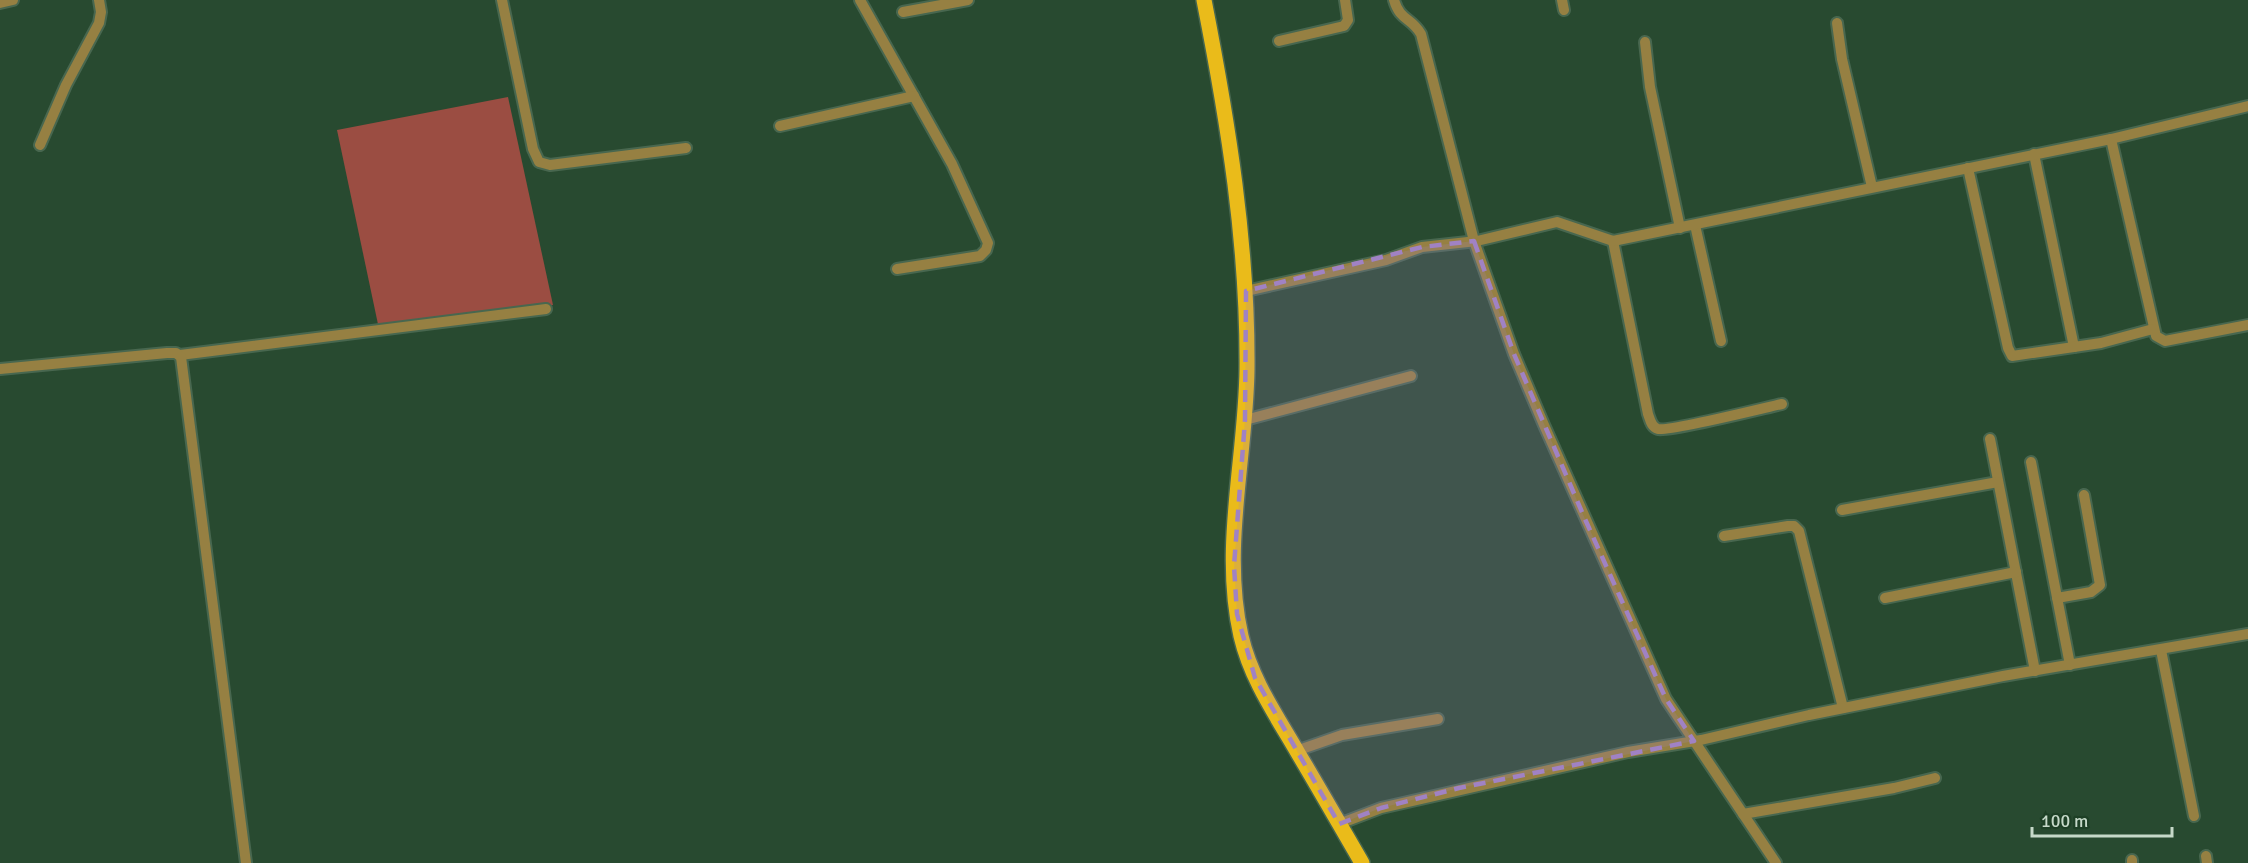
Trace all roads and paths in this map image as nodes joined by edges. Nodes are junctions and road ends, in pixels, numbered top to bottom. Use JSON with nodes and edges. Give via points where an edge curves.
{"nodes":[{"id":1,"x":13,"y":0,"type":"edge"},
{"id":2,"x":99,"y":0,"type":"edge"},
{"id":3,"x":501,"y":0,"type":"edge"},
{"id":4,"x":860,"y":0,"type":"edge"},
{"id":5,"x":968,"y":0,"type":"edge"},
{"id":6,"x":1204,"y":0,"type":"edge"},
{"id":7,"x":1345,"y":0,"type":"edge"},
{"id":8,"x":1394,"y":0,"type":"edge"},
{"id":9,"x":0,"y":3,"type":"edge"},
{"id":10,"x":908,"y":8,"type":"edge"},
{"id":11,"x":1837,"y":23,"type":"dead end"},
{"id":12,"x":1280,"y":41,"type":"dead end"},
{"id":13,"x":1645,"y":42,"type":"dead end"},
{"id":14,"x":914,"y":96,"type":"junction"},
{"id":15,"x":2248,"y":106,"type":"edge"},
{"id":16,"x":780,"y":126,"type":"dead end"},
{"id":17,"x":2111,"y":139,"type":"junction"},
{"id":18,"x":40,"y":145,"type":"dead end"},
{"id":19,"x":686,"y":148,"type":"dead end"},
{"id":20,"x":2034,"y":154,"type":"junction"},
{"id":21,"x":1968,"y":168,"type":"junction"},
{"id":22,"x":1872,"y":187,"type":"junction"},
{"id":23,"x":1695,"y":225,"type":"junction"},
{"id":24,"x":1680,"y":228,"type":"junction"},
{"id":25,"x":1474,"y":241,"type":"junction"},
{"id":26,"x":1613,"y":242,"type":"junction"},
{"id":27,"x":897,"y":269,"type":"dead end"},
{"id":28,"x":1246,"y":291,"type":"junction"},
{"id":29,"x":546,"y":309,"type":"dead end"},
{"id":30,"x":2248,"y":325,"type":"edge"},
{"id":31,"x":2153,"y":329,"type":"junction"},
{"id":32,"x":1721,"y":341,"type":"dead end"},
{"id":33,"x":2074,"y":347,"type":"junction"},
{"id":34,"x":180,"y":356,"type":"junction"},
{"id":35,"x":0,"y":369,"type":"edge"},
{"id":36,"x":1411,"y":376,"type":"dead end"},
{"id":37,"x":1782,"y":404,"type":"dead end"},
{"id":38,"x":1245,"y":420,"type":"junction"},
{"id":39,"x":1990,"y":439,"type":"dead end"},
{"id":40,"x":2031,"y":462,"type":"dead end"},
{"id":41,"x":1998,"y":482,"type":"junction"},
{"id":42,"x":2084,"y":495,"type":"dead end"},
{"id":43,"x":1842,"y":510,"type":"dead end"},
{"id":44,"x":1724,"y":536,"type":"dead end"},
{"id":45,"x":2016,"y":572,"type":"junction"},
{"id":46,"x":1885,"y":598,"type":"dead end"},
{"id":47,"x":2057,"y":598,"type":"junction"},
{"id":48,"x":2248,"y":634,"type":"edge"},
{"id":49,"x":2161,"y":650,"type":"junction"},
{"id":50,"x":2070,"y":665,"type":"junction"},
{"id":51,"x":2035,"y":671,"type":"junction"},
{"id":52,"x":1843,"y":708,"type":"junction"},
{"id":53,"x":1438,"y":719,"type":"dead end"},
{"id":54,"x":1694,"y":741,"type":"junction"},
{"id":55,"x":1296,"y":751,"type":"junction"},
{"id":56,"x":1935,"y":777,"type":"dead end"},
{"id":57,"x":1743,"y":814,"type":"junction"},
{"id":58,"x":2194,"y":816,"type":"dead end"},
{"id":59,"x":1339,"y":824,"type":"junction"},
{"id":60,"x":246,"y":863,"type":"edge"},
{"id":61,"x":1362,"y":863,"type":"edge"},
{"id":62,"x":1776,"y":863,"type":"edge"}],
"edges":[{"from":1,"to":9,"type":"street"},
{"from":2,"to":18,"type":"street","via":[[99,23]]},
{"from":3,"to":19,"type":"street","via":[[539,162],[550,165]]},
{"from":4,"to":14,"type":"street"},
{"from":5,"to":10,"type":"street"},
{"from":6,"to":28,"type":"main road","via":[[1235,182]]},
{"from":7,"to":12,"type":"street","via":[[1348,20],[1344,26]]},
{"from":8,"to":25,"type":"street","via":[[1399,15],[1412,22],[1421,34]]},
{"from":11,"to":22,"type":"street"},
{"from":13,"to":24,"type":"street","via":[[1650,87]]},
{"from":14,"to":16,"type":"street"},
{"from":14,"to":27,"type":"street","via":[[952,164],[986,233],[988,245],[980,256]]},
{"from":15,"to":17,"type":"street"},
{"from":17,"to":20,"type":"street"},
{"from":17,"to":31,"type":"street"},
{"from":20,"to":21,"type":"street"},
{"from":20,"to":33,"type":"street"},
{"from":21,"to":22,"type":"street"},
{"from":21,"to":33,"type":"street","via":[[2009,352],[2016,357]]},
{"from":22,"to":23,"type":"street"},
{"from":23,"to":24,"type":"street"},
{"from":23,"to":32,"type":"street"},
{"from":24,"to":26,"type":"street"},
{"from":25,"to":26,"type":"street","via":[[1562,222]]},
{"from":25,"to":28,"type":"street","via":[[1422,247],[1386,260]]},
{"from":25,"to":54,"type":"street","via":[[1514,354],[1585,519],[1666,699]]},
{"from":26,"to":37,"type":"street","via":[[1647,414],[1655,428]]},
{"from":28,"to":38,"type":"main road"},
{"from":29,"to":34,"type":"street"},
{"from":30,"to":31,"type":"street","via":[[2165,341],[2159,340]]},
{"from":31,"to":33,"type":"street"},
{"from":34,"to":35,"type":"street","via":[[167,352]]},
{"from":34,"to":60,"type":"street"},
{"from":36,"to":38,"type":"street"},
{"from":38,"to":55,"type":"main road","via":[[1235,539],[1237,614],[1250,666]]},
{"from":39,"to":41,"type":"street"},
{"from":40,"to":47,"type":"street"},
{"from":41,"to":43,"type":"street"},
{"from":41,"to":45,"type":"street"},
{"from":42,"to":47,"type":"street","via":[[2100,585],[2091,592]]},
{"from":44,"to":52,"type":"street","via":[[1788,526],[1799,531]]},
{"from":45,"to":46,"type":"street"},
{"from":45,"to":51,"type":"street"},
{"from":47,"to":50,"type":"street"},
{"from":48,"to":49,"type":"street"},
{"from":49,"to":50,"type":"street"},
{"from":49,"to":58,"type":"street"},
{"from":50,"to":51,"type":"street"},
{"from":51,"to":52,"type":"street"},
{"from":52,"to":54,"type":"street"},
{"from":53,"to":55,"type":"street","via":[[1342,735]]},
{"from":54,"to":57,"type":"street"},
{"from":54,"to":59,"type":"street","via":[[1459,788],[1381,808]]},
{"from":55,"to":59,"type":"main road"},
{"from":56,"to":57,"type":"street","via":[[1894,788]]},
{"from":57,"to":62,"type":"street"},
{"from":59,"to":61,"type":"main road"}]}
